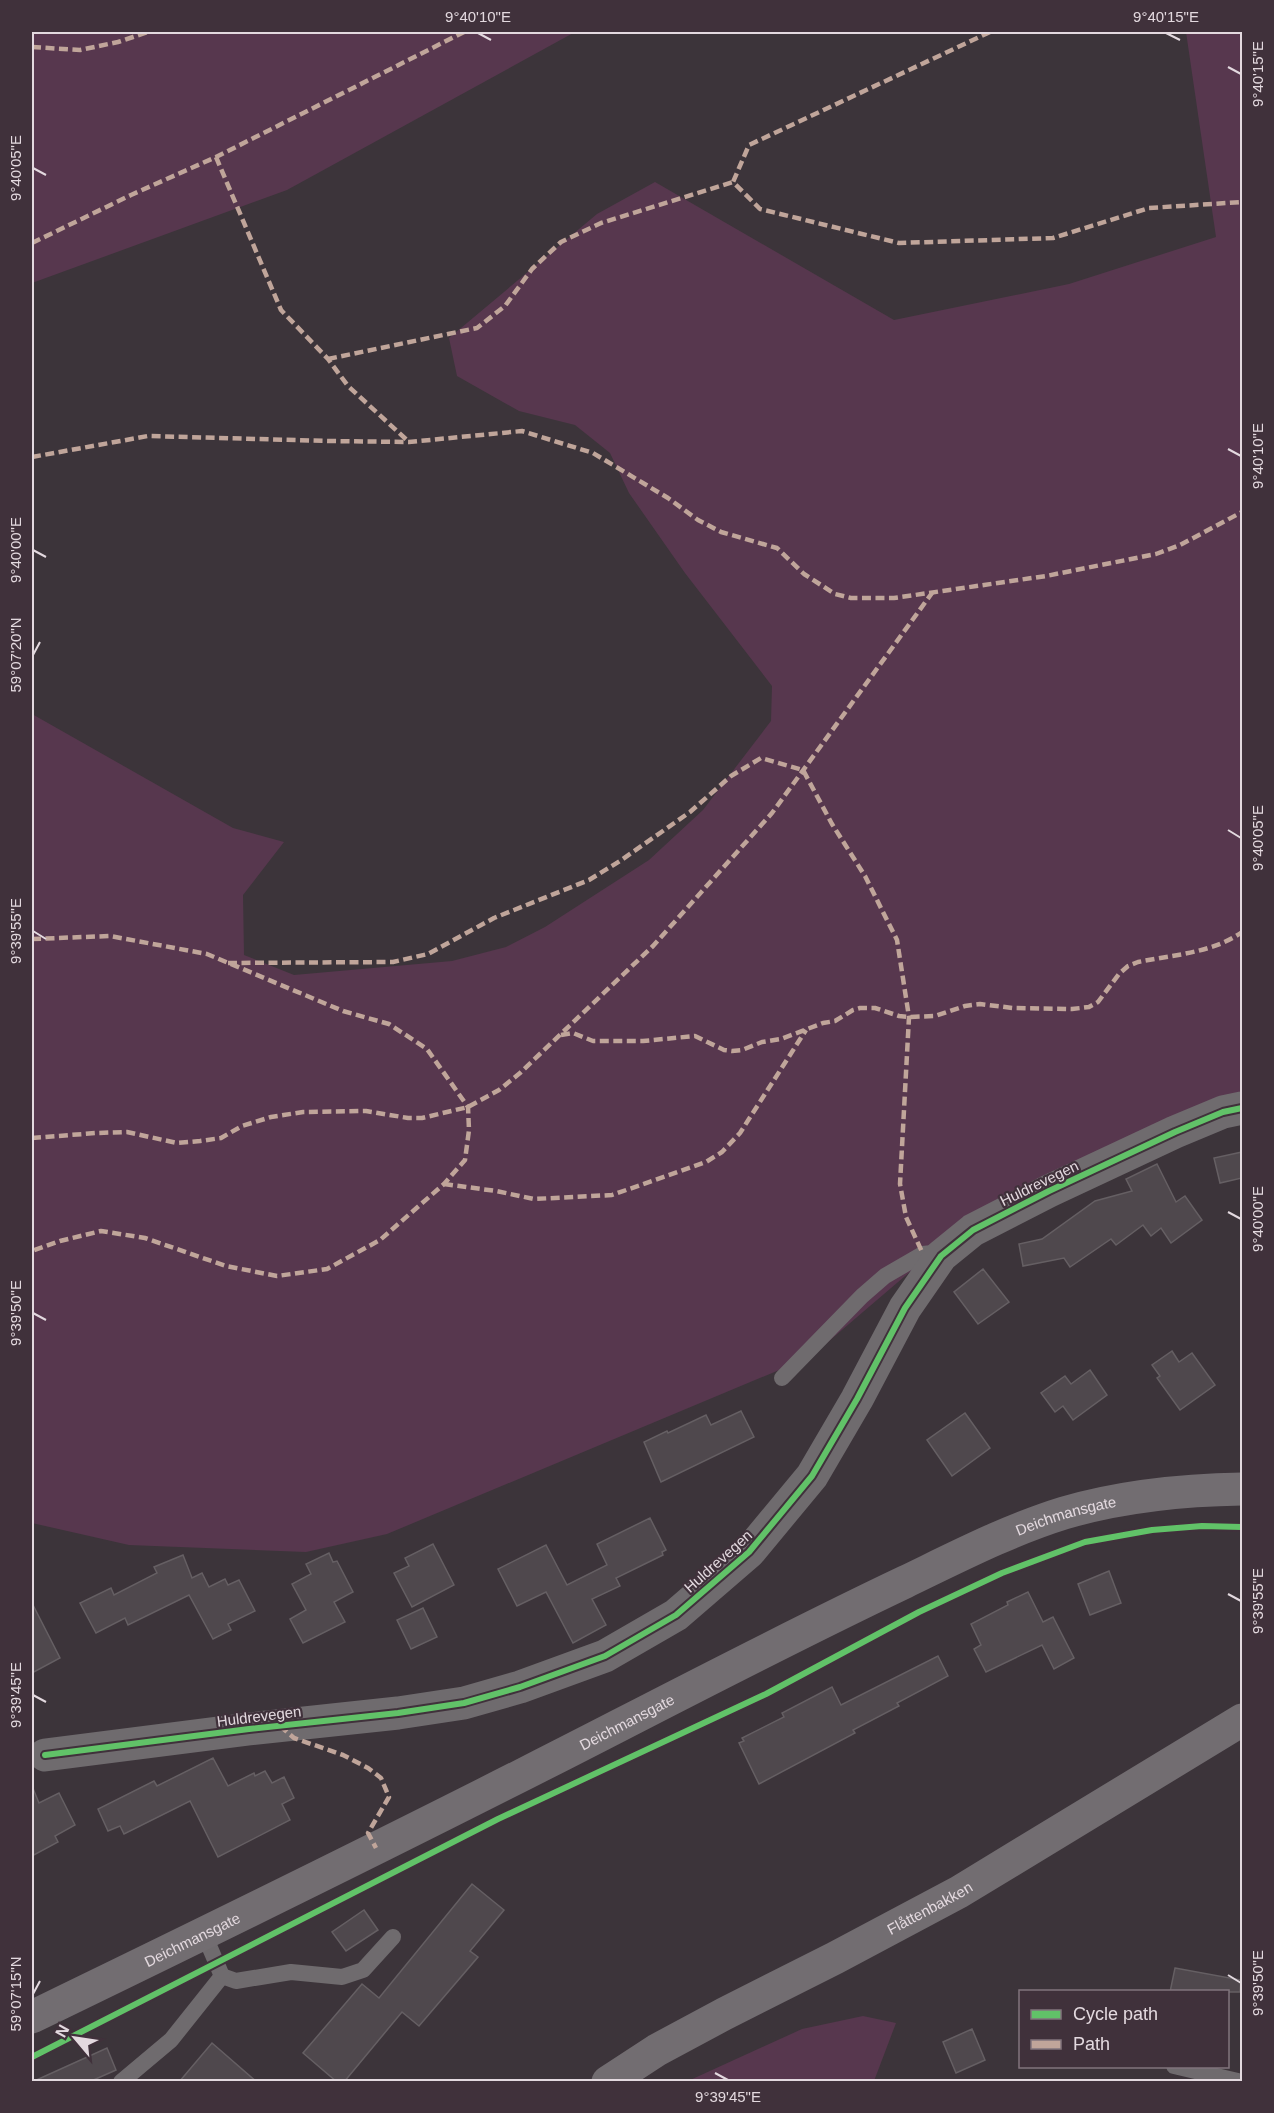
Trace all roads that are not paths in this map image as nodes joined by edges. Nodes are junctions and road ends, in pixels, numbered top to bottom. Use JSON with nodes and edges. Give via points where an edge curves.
{"nodes":[{"id":1,"x":1242,"y":1108,"type":"edge"},
{"id":2,"x":941,"y":1256,"type":"junction"},
{"id":3,"x":782,"y":1378,"type":"dead end"},
{"id":4,"x":1242,"y":1490,"type":"edge"},
{"id":5,"x":1242,"y":1720,"type":"edge"},
{"id":6,"x":45,"y":1755,"type":"dead end"},
{"id":7,"x":204,"y":1934,"type":"junction"},
{"id":8,"x":393,"y":1937,"type":"dead end"},
{"id":9,"x":222,"y":1976,"type":"junction"},
{"id":10,"x":32,"y":2017,"type":"edge"},
{"id":11,"x":1179,"y":2068,"type":"edge"},
{"id":12,"x":121,"y":2082,"type":"edge"},
{"id":13,"x":608,"y":2082,"type":"edge"},
{"id":14,"x":1242,"y":2082,"type":"edge"}],
"edges":[{"from":1,"to":2,"type":"street","name":"Huldrevegen","via":[[1175,1132],[1048,1191],[973,1230]]},
{"from":2,"to":3,"type":"lane","via":[[923,1254],[885,1276]]},
{"from":2,"to":6,"type":"street","name":"Huldrevegen","via":[[905,1308],[812,1476],[749,1552],[676,1614],[605,1656],[464,1704]]},
{"from":4,"to":7,"type":"street","name":"Deichmansgate","via":[[1150,1495],[1066,1513],[975,1548]]},
{"from":5,"to":13,"type":"street","name":"Flåttenbakken","via":[[959,1892],[657,2050]]},
{"from":7,"to":9,"type":"lane"},
{"from":7,"to":10,"type":"street","name":"Deichmansgate"},
{"from":8,"to":9,"type":"lane","via":[[363,1970],[342,1977],[291,1972],[236,1981]]},
{"from":9,"to":12,"type":"lane","via":[[171,2040]]},
{"from":11,"to":14,"type":"lane"}]}
